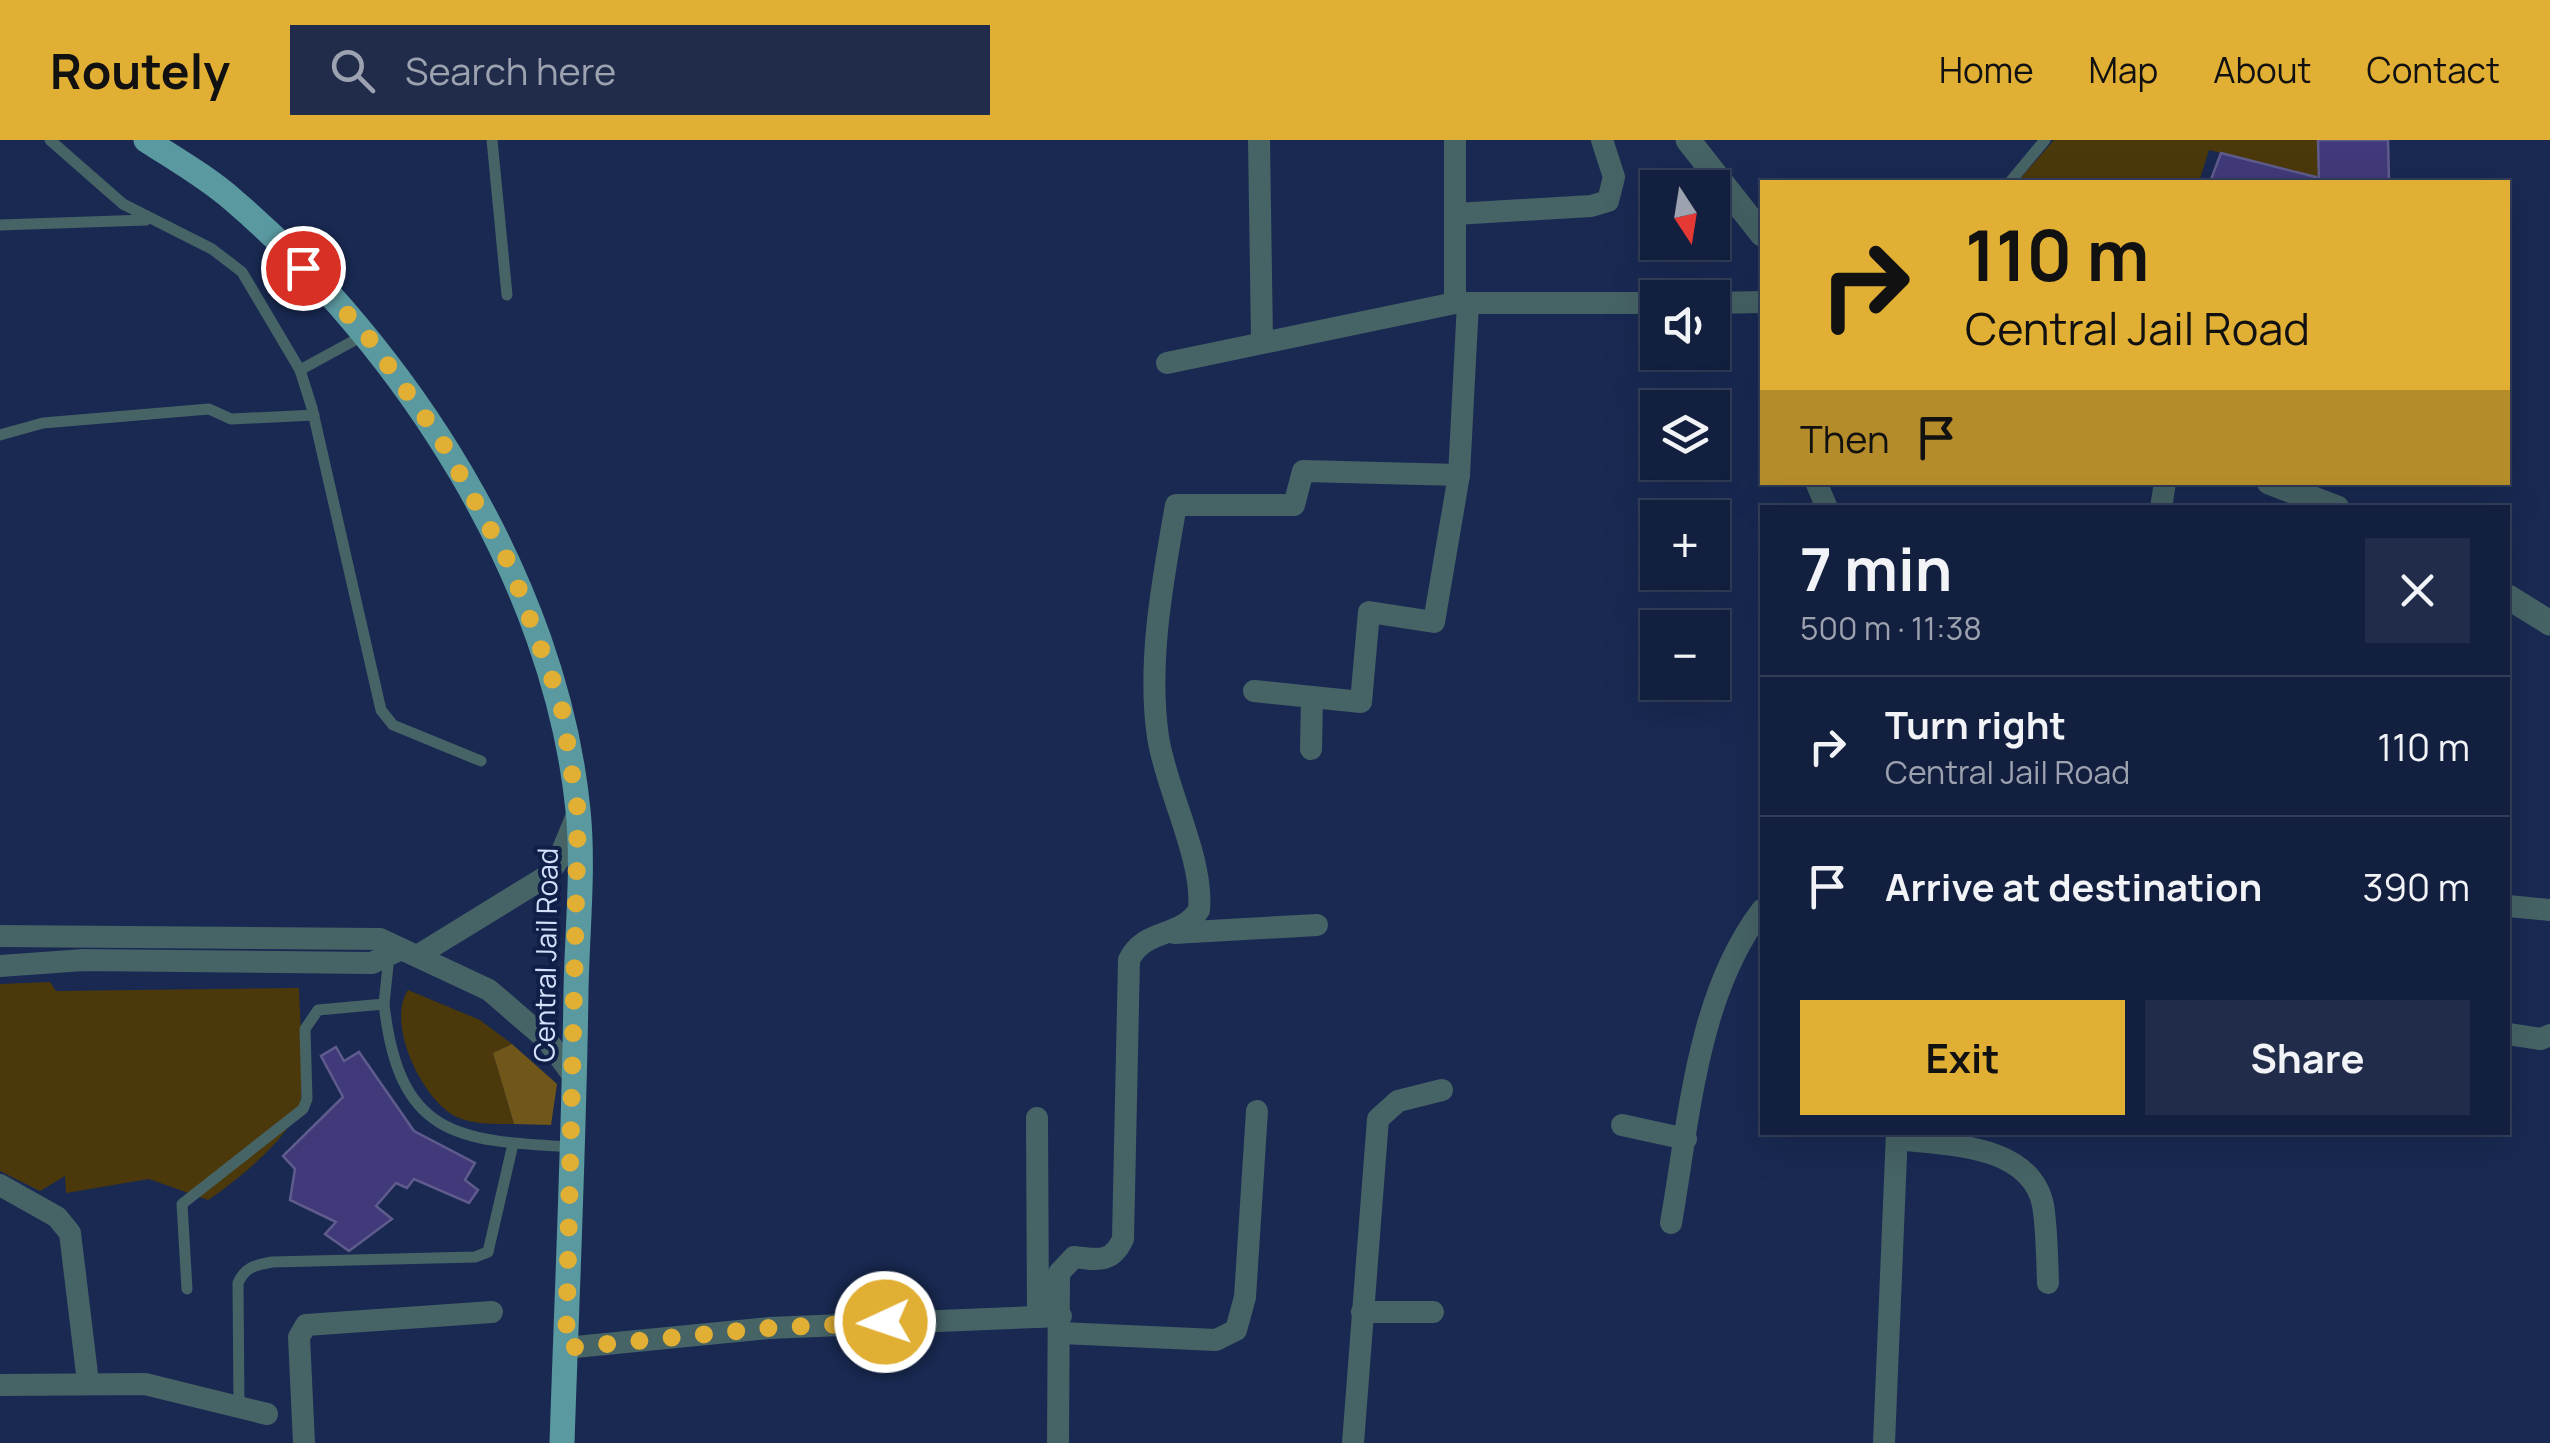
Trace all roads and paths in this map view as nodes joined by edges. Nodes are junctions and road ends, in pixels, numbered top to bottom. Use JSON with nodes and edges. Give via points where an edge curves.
{"nodes":[{"id":1,"x":50,"y":140,"type":"edge"},
{"id":2,"x":146,"y":140,"type":"edge"},
{"id":3,"x":492,"y":140,"type":"edge"},
{"id":4,"x":1259,"y":140,"type":"edge"},
{"id":5,"x":1455,"y":140,"type":"edge"},
{"id":6,"x":1602,"y":140,"type":"edge"},
{"id":7,"x":1688,"y":140,"type":"edge"},
{"id":8,"x":2044,"y":140,"type":"edge"},
{"id":9,"x":2012,"y":180,"type":"edge"},
{"id":10,"x":1455,"y":214,"type":"junction"},
{"id":11,"x":150,"y":220,"type":"junction"},
{"id":12,"x":0,"y":225,"type":"edge"},
{"id":13,"x":1760,"y":231,"type":"edge"},
{"id":14,"x":507,"y":296,"type":"dead end"},
{"id":15,"x":1760,"y":299,"type":"edge"},
{"id":16,"x":1730,"y":301,"type":"edge"},
{"id":17,"x":1462,"y":303,"type":"junction"},
{"id":18,"x":1640,"y":303,"type":"edge"},
{"id":19,"x":366,"y":334,"type":"junction"},
{"id":20,"x":1262,"y":341,"type":"junction"},
{"id":21,"x":1166,"y":363,"type":"dead end"},
{"id":22,"x":300,"y":370,"type":"junction"},
{"id":23,"x":314,"y":415,"type":"junction"},
{"id":24,"x":0,"y":435,"type":"edge"},
{"id":25,"x":1460,"y":475,"type":"junction"},
{"id":26,"x":2277,"y":485,"type":"edge"},
{"id":27,"x":2329,"y":505,"type":"edge"},
{"id":28,"x":2510,"y":598,"type":"edge"},
{"id":29,"x":2550,"y":622,"type":"edge"},
{"id":30,"x":1254,"y":692,"type":"dead end"},
{"id":31,"x":1312,"y":697,"type":"junction"},
{"id":32,"x":1311,"y":749,"type":"dead end"},
{"id":33,"x":482,"y":761,"type":"dead end"},
{"id":34,"x":578,"y":812,"type":"junction"},
{"id":35,"x":2510,"y":906,"type":"edge"},
{"id":36,"x":2550,"y":910,"type":"edge"},
{"id":37,"x":1760,"y":913,"type":"edge"},
{"id":38,"x":1317,"y":925,"type":"dead end"},
{"id":39,"x":1174,"y":934,"type":"junction"},
{"id":40,"x":0,"y":936,"type":"edge"},
{"id":41,"x":402,"y":954,"type":"junction"},
{"id":42,"x":0,"y":966,"type":"edge"},
{"id":43,"x":384,"y":1004,"type":"junction"},
{"id":44,"x":2510,"y":1034,"type":"edge"},
{"id":45,"x":2550,"y":1035,"type":"edge"},
{"id":46,"x":574,"y":1078,"type":"junction"},
{"id":47,"x":1442,"y":1090,"type":"dead end"},
{"id":48,"x":1257,"y":1111,"type":"dead end"},
{"id":49,"x":1037,"y":1118,"type":"dead end"},
{"id":50,"x":1622,"y":1125,"type":"dead end"},
{"id":51,"x":1897,"y":1136,"type":"edge"},
{"id":52,"x":1686,"y":1139,"type":"junction"},
{"id":53,"x":513,"y":1144,"type":"junction"},
{"id":54,"x":572,"y":1147,"type":"junction"},
{"id":55,"x":0,"y":1185,"type":"edge"},
{"id":56,"x":1672,"y":1223,"type":"dead end"},
{"id":57,"x":2048,"y":1282,"type":"dead end"},
{"id":58,"x":187,"y":1289,"type":"dead end"},
{"id":59,"x":492,"y":1312,"type":"dead end"},
{"id":60,"x":1362,"y":1312,"type":"junction"},
{"id":61,"x":1433,"y":1312,"type":"dead end"},
{"id":62,"x":1053,"y":1322,"type":"junction"},
{"id":63,"x":566,"y":1348,"type":"junction"},
{"id":64,"x":88,"y":1382,"type":"junction"},
{"id":65,"x":0,"y":1384,"type":"edge"},
{"id":66,"x":239,"y":1406,"type":"junction"},
{"id":67,"x":266,"y":1414,"type":"dead end"},
{"id":68,"x":304,"y":1443,"type":"edge"},
{"id":69,"x":562,"y":1443,"type":"edge"},
{"id":70,"x":1058,"y":1443,"type":"edge"},
{"id":71,"x":1353,"y":1443,"type":"edge"},
{"id":72,"x":1884,"y":1443,"type":"edge"}],
"edges":[{"from":1,"to":11,"type":"lane"},
{"from":2,"to":19,"type":"main road","name":"Central Jail Road","via":[[229,196]]},
{"from":3,"to":14,"type":"lane"},
{"from":4,"to":20,"type":"street"},
{"from":5,"to":10,"type":"street"},
{"from":6,"to":10,"type":"street","via":[[1614,177],[1608,201]]},
{"from":7,"to":13,"type":"street"},
{"from":8,"to":9,"type":"lane"},
{"from":10,"to":17,"type":"street"},
{"from":11,"to":12,"type":"lane"},
{"from":11,"to":22,"type":"lane","via":[[212,249],[242,272]]},
{"from":15,"to":16,"type":"street"},
{"from":17,"to":18,"type":"street"},
{"from":17,"to":20,"type":"street"},
{"from":17,"to":25,"type":"street"},
{"from":19,"to":22,"type":"lane"},
{"from":19,"to":34,"type":"main road","name":"Central Jail Road","via":[[441,440],[510,565],[561,703]]},
{"from":20,"to":21,"type":"street"},
{"from":22,"to":23,"type":"lane"},
{"from":23,"to":24,"type":"lane","via":[[231,420],[208,409],[43,423]]},
{"from":23,"to":33,"type":"lane","via":[[382,710],[393,726]]},
{"from":25,"to":31,"type":"street","via":[[1434,622],[1369,612],[1361,702]]},
{"from":25,"to":39,"type":"street","via":[[1303,472],[1294,504],[1176,506],[1161,590],[1157,732],[1200,900],[1193,919]]},
{"from":26,"to":27,"type":"street"},
{"from":28,"to":29,"type":"street"},
{"from":30,"to":31,"type":"street"},
{"from":31,"to":32,"type":"street"},
{"from":34,"to":41,"type":"street","via":[[546,876]]},
{"from":34,"to":46,"type":"main road","name":"Central Jail Road"},
{"from":35,"to":36,"type":"street"},
{"from":37,"to":52,"type":"street","via":[[1734,953],[1712,1013]]},
{"from":38,"to":39,"type":"street"},
{"from":39,"to":62,"type":"street","via":[[1136,945],[1130,960],[1123,1238],[1116,1254],[1103,1260],[1066,1262]]},
{"from":40,"to":41,"type":"street","via":[[372,937]]},
{"from":41,"to":42,"type":"street","via":[[372,962],[84,960]]},
{"from":41,"to":43,"type":"lane"},
{"from":41,"to":46,"type":"street","via":[[489,990],[547,1040]]},
{"from":43,"to":53,"type":"lane","via":[[390,1056],[417,1106],[451,1132]]},
{"from":43,"to":58,"type":"lane","via":[[332,1007],[310,1017],[303,1109],[182,1204]]},
{"from":44,"to":45,"type":"street"},
{"from":46,"to":54,"type":"main road","name":"Central Jail Road"},
{"from":47,"to":60,"type":"street","via":[[1398,1100],[1378,1120]]},
{"from":48,"to":62,"type":"street","via":[[1245,1297],[1236,1330],[1216,1340]]},
{"from":49,"to":62,"type":"street"},
{"from":50,"to":52,"type":"street"},
{"from":51,"to":57,"type":"street","via":[[1984,1150],[2014,1164],[2042,1202]]},
{"from":51,"to":72,"type":"street"},
{"from":52,"to":56,"type":"street"},
{"from":53,"to":54,"type":"lane"},
{"from":53,"to":66,"type":"lane","via":[[488,1252],[475,1258],[272,1262],[243,1273]]},
{"from":54,"to":63,"type":"main road","name":"Central Jail Road"},
{"from":55,"to":64,"type":"street","via":[[57,1217],[70,1234]]},
{"from":59,"to":68,"type":"street","via":[[306,1325],[299,1337]]},
{"from":60,"to":61,"type":"street"},
{"from":60,"to":71,"type":"street"},
{"from":62,"to":63,"type":"street","via":[[769,1328]]},
{"from":62,"to":70,"type":"street"},
{"from":63,"to":69,"type":"main road","name":"Central Jail Road"},
{"from":64,"to":65,"type":"street"},
{"from":64,"to":66,"type":"street","via":[[145,1384]]},
{"from":66,"to":67,"type":"street"}]}
